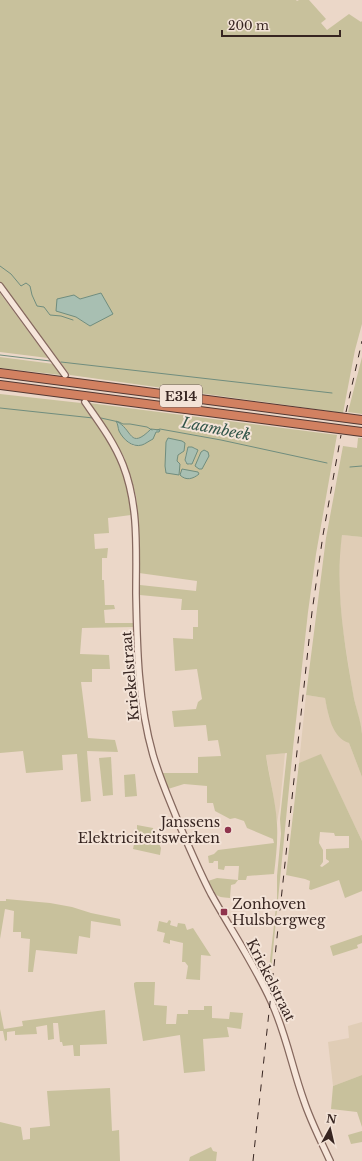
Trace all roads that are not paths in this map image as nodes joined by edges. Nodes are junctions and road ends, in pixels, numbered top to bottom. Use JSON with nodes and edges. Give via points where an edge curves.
{"nodes":[{"id":1,"x":0,"y":286,"type":"edge"},
{"id":2,"x":0,"y":373,"type":"edge"},
{"id":3,"x":65,"y":375,"type":"dead end"},
{"id":4,"x":0,"y":385,"type":"edge"},
{"id":5,"x":85,"y":402,"type":"dead end"},
{"id":6,"x":362,"y":420,"type":"edge"},
{"id":7,"x":362,"y":432,"type":"edge"},
{"id":8,"x":330,"y":1161,"type":"edge"}],
"edges":[{"from":1,"to":3,"type":"street"},
{"from":2,"to":6,"type":"highway","number":"E314"},
{"from":4,"to":7,"type":"highway","number":"E314"},
{"from":5,"to":8,"type":"street","name":"Kriekelstraat","via":[[116,448],[134,505],[138,666],[153,756],[196,863],[277,1014],[304,1100]]}]}
